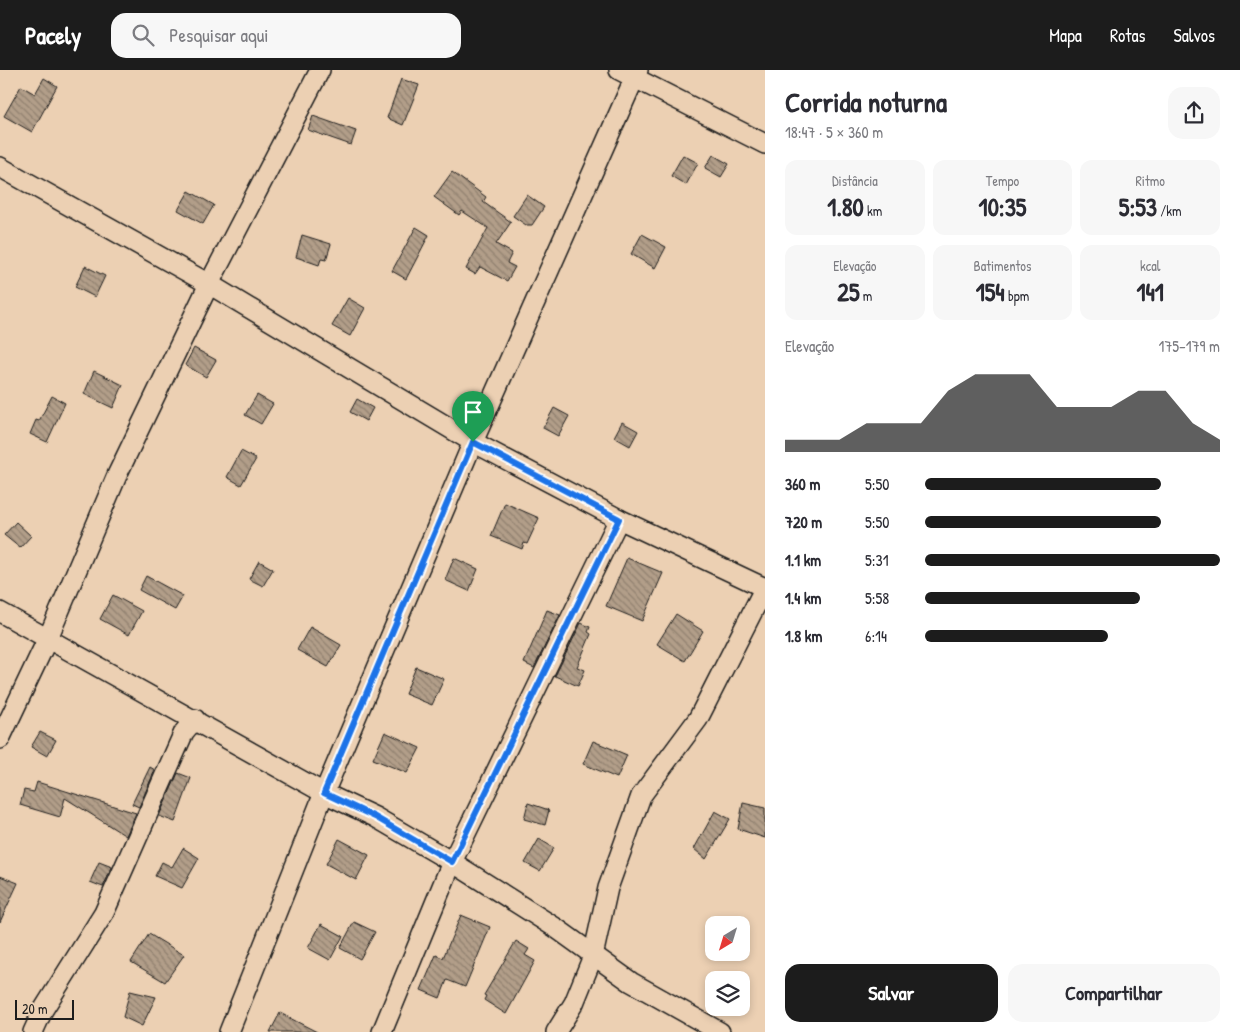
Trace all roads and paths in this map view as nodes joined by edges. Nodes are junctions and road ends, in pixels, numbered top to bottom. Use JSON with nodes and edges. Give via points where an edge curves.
{"nodes":[{"id":1,"x":320,"y":70,"type":"edge"},
{"id":2,"x":630,"y":73,"type":"edge"},
{"id":3,"x":765,"y":144,"type":"edge"},
{"id":4,"x":0,"y":167,"type":"edge"},
{"id":5,"x":209,"y":284,"type":"junction"},
{"id":6,"x":473,"y":442,"type":"junction"},
{"id":7,"x":619,"y":519,"type":"junction"},
{"id":8,"x":765,"y":588,"type":"edge"},
{"id":9,"x":0,"y":612,"type":"edge"},
{"id":10,"x":48,"y":638,"type":"junction"},
{"id":11,"x":195,"y":719,"type":"junction"},
{"id":12,"x":0,"y":739,"type":"edge"},
{"id":13,"x":324,"y":793,"type":"junction"},
{"id":14,"x":452,"y":862,"type":"junction"},
{"id":15,"x":594,"y":956,"type":"junction"},
{"id":16,"x":33,"y":1032,"type":"edge"},
{"id":17,"x":228,"y":1032,"type":"edge"},
{"id":18,"x":382,"y":1032,"type":"edge"},
{"id":19,"x":556,"y":1032,"type":"edge"},
{"id":20,"x":720,"y":1032,"type":"edge"}],
"edges":[{"from":1,"to":5,"type":"street"},
{"from":2,"to":3,"type":"street"},
{"from":2,"to":6,"type":"street"},
{"from":4,"to":5,"type":"street"},
{"from":5,"to":6,"type":"street"},
{"from":5,"to":10,"type":"street","via":[[118,473]]},
{"from":6,"to":7,"type":"street"},
{"from":6,"to":13,"type":"street"},
{"from":7,"to":8,"type":"street"},
{"from":7,"to":14,"type":"street"},
{"from":8,"to":15,"type":"street","via":[[698,719],[641,796],[608,888]]},
{"from":9,"to":10,"type":"street"},
{"from":10,"to":11,"type":"street"},
{"from":10,"to":12,"type":"street"},
{"from":11,"to":13,"type":"street"},
{"from":11,"to":16,"type":"street","via":[[184,732],[104,913],[43,1010]]},
{"from":13,"to":14,"type":"street","via":[[375,817]]},
{"from":13,"to":17,"type":"street"},
{"from":14,"to":15,"type":"street"},
{"from":14,"to":18,"type":"street"},
{"from":15,"to":19,"type":"street","via":[[574,1003]]},
{"from":15,"to":20,"type":"street","via":[[631,982]]}]}
